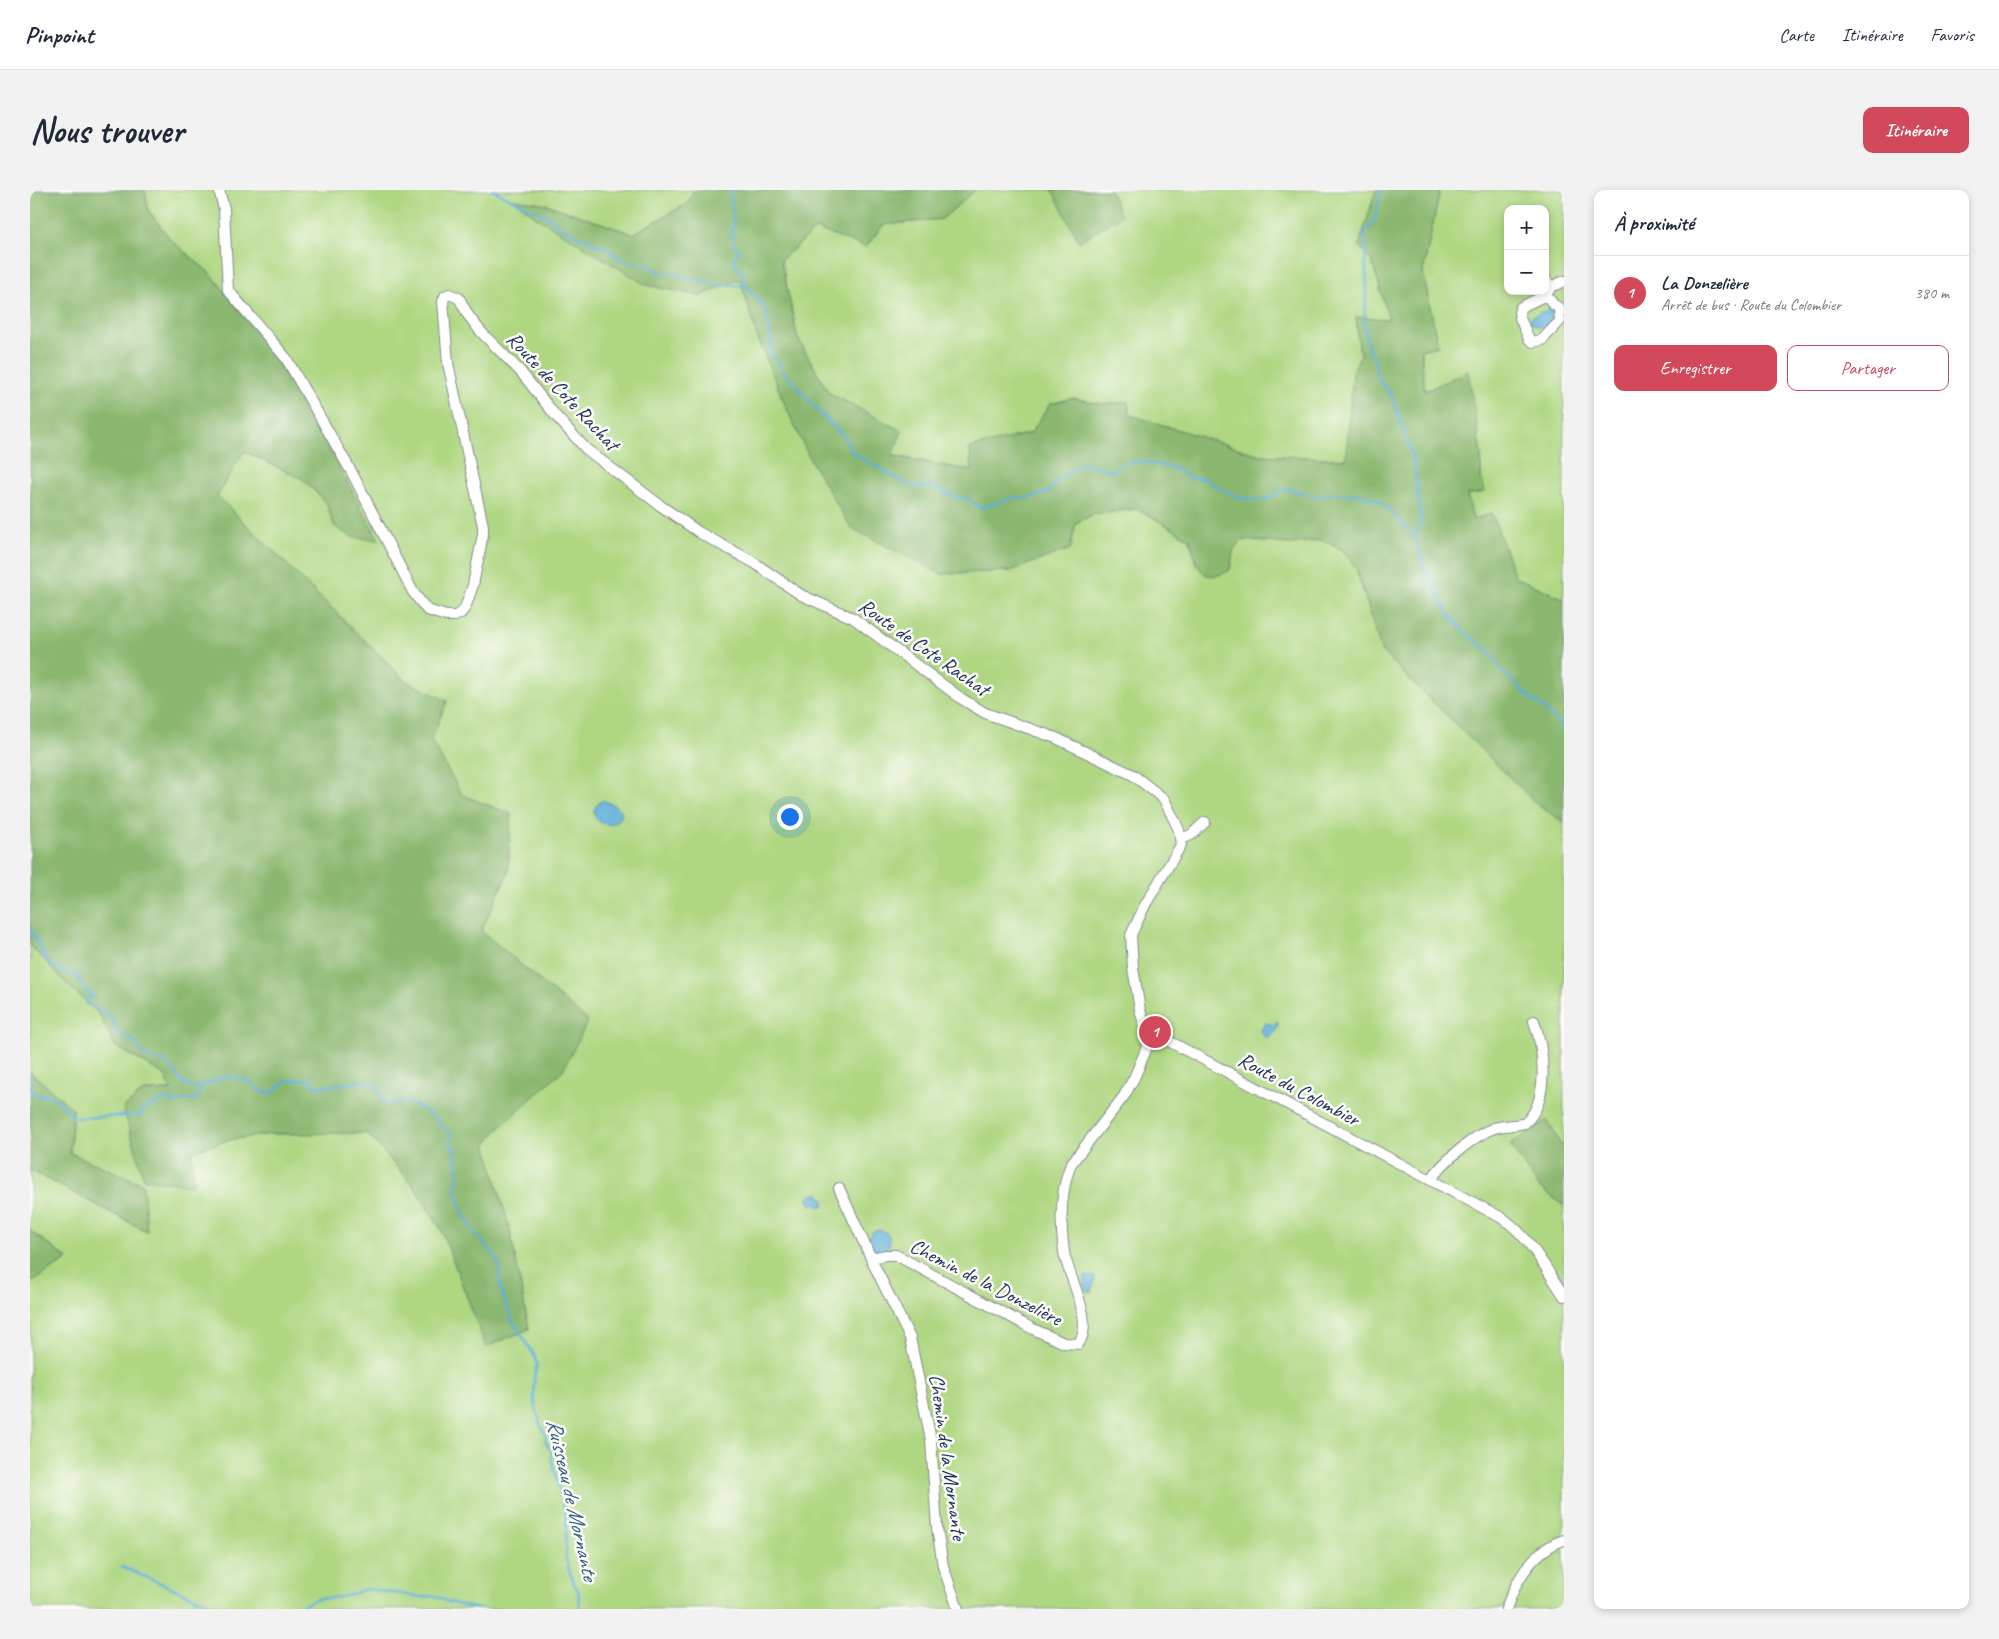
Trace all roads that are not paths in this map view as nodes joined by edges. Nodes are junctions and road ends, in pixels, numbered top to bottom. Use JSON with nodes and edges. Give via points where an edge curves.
{"nodes":[{"id":1,"x":219,"y":190,"type":"edge"},
{"id":2,"x":1564,"y":281,"type":"edge"},
{"id":3,"x":1549,"y":285,"type":"edge"},
{"id":4,"x":1547,"y":286,"type":"edge"},
{"id":5,"x":1206,"y":822,"type":"dead end"},
{"id":6,"x":1181,"y":839,"type":"junction"},
{"id":7,"x":1534,"y":1021,"type":"dead end"},
{"id":8,"x":1148,"y":1038,"type":"junction"},
{"id":9,"x":1431,"y":1180,"type":"junction"},
{"id":10,"x":839,"y":1188,"type":"dead end"},
{"id":11,"x":871,"y":1258,"type":"junction"},
{"id":12,"x":1564,"y":1296,"type":"edge"},
{"id":13,"x":1564,"y":1540,"type":"edge"},
{"id":14,"x":958,"y":1609,"type":"edge"},
{"id":15,"x":1506,"y":1609,"type":"edge"}],
"edges":[{"from":1,"to":6,"type":"street","name":"Route de Cote Rachat","via":[[224,209],[228,290],[286,358],[351,471],[413,592],[427,610],[455,616],[465,608],[483,534],[448,363],[443,301],[449,294],[459,298],[481,332],[520,371],[559,420],[594,456],[700,533],[753,562],[801,595],[853,618],[985,713],[1056,738],[1133,775],[1164,799]]},
{"from":2,"to":3,"type":"street"},
{"from":4,"to":4,"type":"street","via":[[1519,312],[1533,342],[1542,340],[1560,321],[1559,308],[1553,304]]},
{"from":5,"to":6,"type":"street"},
{"from":6,"to":8,"type":"street","via":[[1178,851],[1145,905],[1131,936],[1133,968]]},
{"from":7,"to":9,"type":"street","via":[[1542,1059],[1535,1110],[1524,1123],[1484,1132]]},
{"from":8,"to":9,"type":"street","name":"Route du Colombier","via":[[1164,1038]]},
{"from":8,"to":11,"type":"street","name":"Chemin de la Donzelière","via":[[1146,1052],[1124,1096],[1077,1156],[1066,1176],[1062,1211],[1064,1249],[1084,1322],[1078,1344],[1064,1343],[1033,1328],[906,1259],[886,1254]]},
{"from":9,"to":12,"type":"street","name":"Route du Colombier","via":[[1516,1228]]},
{"from":10,"to":11,"type":"street","name":"Chemin de la Mornante"},
{"from":11,"to":14,"type":"street","name":"Chemin de la Mornante","via":[[912,1346],[931,1440],[943,1566]]},
{"from":13,"to":15,"type":"street","via":[[1545,1550],[1524,1571]]}]}
